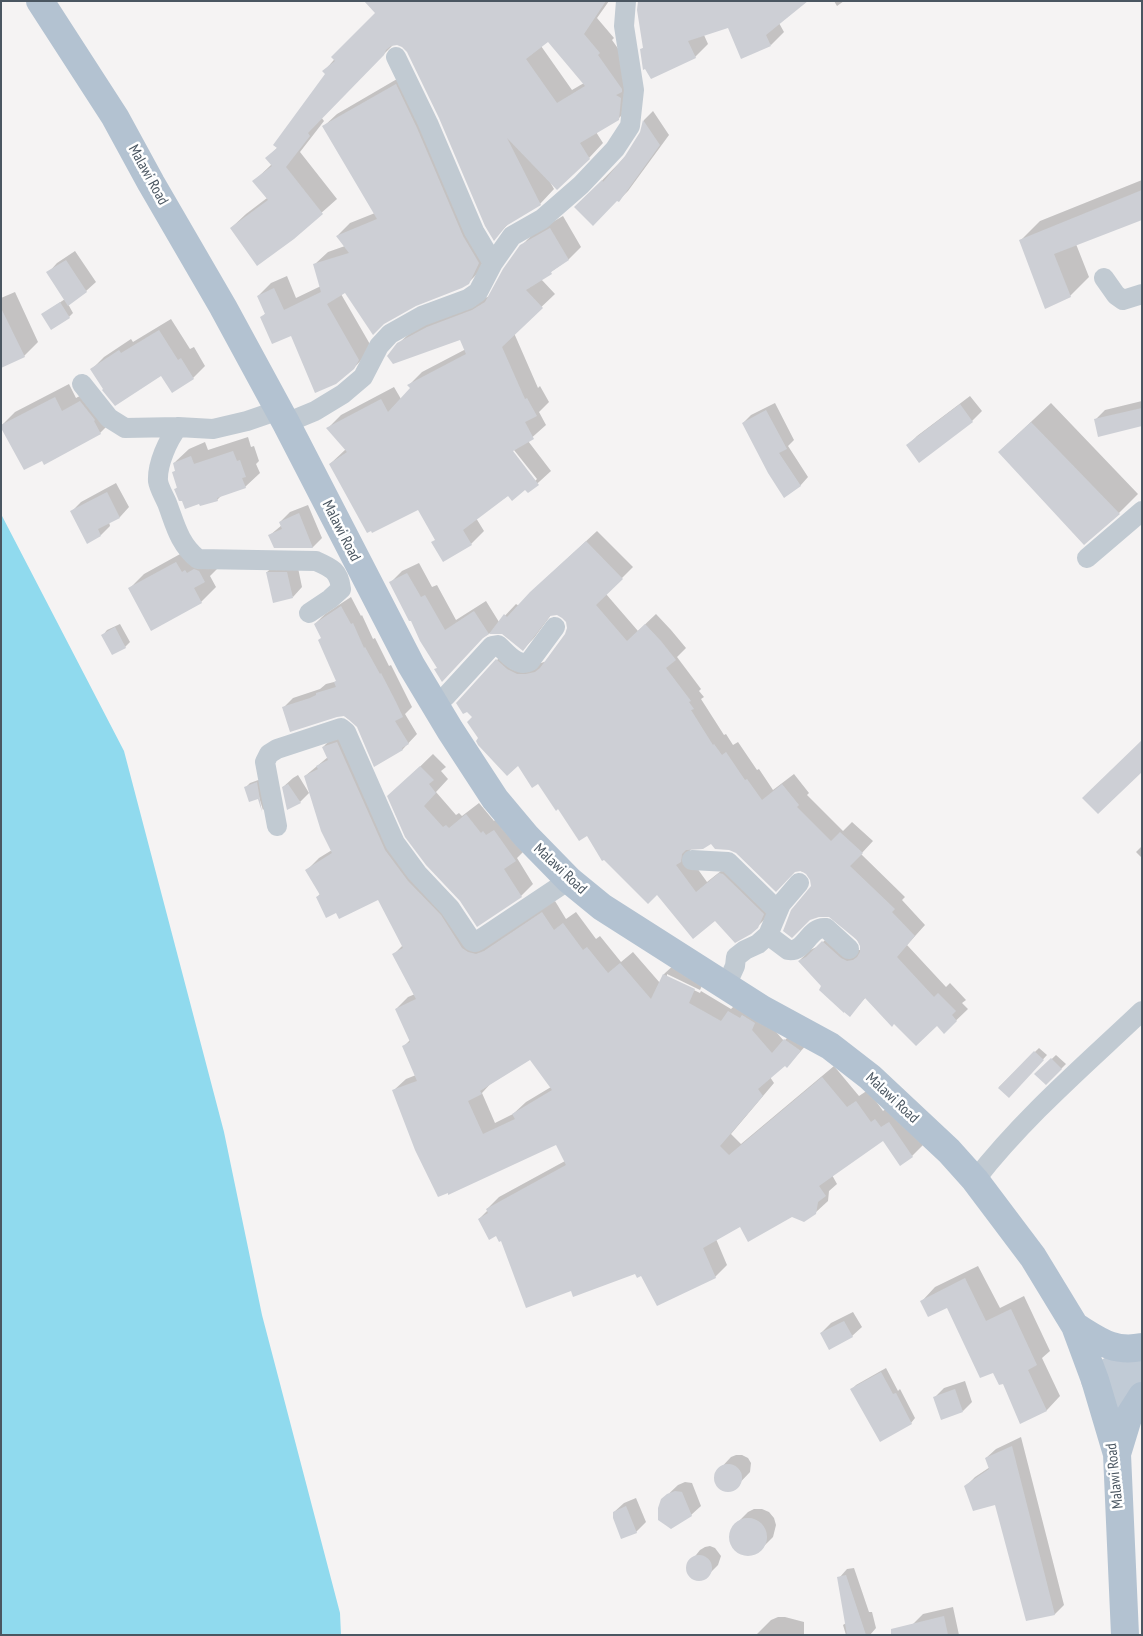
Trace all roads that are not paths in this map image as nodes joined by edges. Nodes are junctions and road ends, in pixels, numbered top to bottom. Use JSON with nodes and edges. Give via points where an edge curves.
{"nodes":[{"id":1,"x":40,"y":1,"type":"edge"},
{"id":2,"x":626,"y":1,"type":"edge"},
{"id":3,"x":396,"y":57,"type":"dead end"},
{"id":4,"x":492,"y":263,"type":"junction"},
{"id":5,"x":1104,"y":278,"type":"dead end"},
{"id":6,"x":1142,"y":294,"type":"edge"},
{"id":7,"x":82,"y":384,"type":"dead end"},
{"id":8,"x":282,"y":417,"type":"junction"},
{"id":9,"x":178,"y":427,"type":"junction"},
{"id":10,"x":1142,"y":511,"type":"edge"},
{"id":11,"x":1087,"y":558,"type":"dead end"},
{"id":12,"x":309,"y":613,"type":"dead end"},
{"id":13,"x":555,"y":627,"type":"dead end"},
{"id":14,"x":435,"y":705,"type":"junction"},
{"id":15,"x":277,"y":826,"type":"dead end"},
{"id":16,"x":692,"y":860,"type":"dead end"},
{"id":17,"x":569,"y":880,"type":"junction"},
{"id":18,"x":798,"y":883,"type":"dead end"},
{"id":19,"x":777,"y":910,"type":"junction"},
{"id":20,"x":768,"y":935,"type":"junction"},
{"id":21,"x":848,"y":949,"type":"dead end"},
{"id":22,"x":726,"y":986,"type":"junction"},
{"id":23,"x":1142,"y":1011,"type":"edge"},
{"id":24,"x":975,"y":1180,"type":"junction"},
{"id":25,"x":1075,"y":1326,"type":"junction"},
{"id":26,"x":1142,"y":1347,"type":"edge"},
{"id":27,"x":1142,"y":1352,"type":"edge"},
{"id":28,"x":1095,"y":1380,"type":"junction"},
{"id":29,"x":1142,"y":1383,"type":"edge"},
{"id":30,"x":1142,"y":1396,"type":"edge"},
{"id":31,"x":1104,"y":1408,"type":"junction"},
{"id":32,"x":1116,"y":1454,"type":"junction"},
{"id":33,"x":1125,"y":1635,"type":"edge"}],
"edges":[{"from":1,"to":8,"type":"main road","name":"Malawi Road","via":[[115,117]]},
{"from":2,"to":4,"type":"street","via":[[624,26],[634,90],[630,126],[615,149],[582,185],[542,219],[512,236]]},
{"from":3,"to":4,"type":"street","via":[[428,122],[474,231]]},
{"from":4,"to":8,"type":"street","via":[[478,292],[468,299],[422,316],[390,334],[379,346],[363,378],[343,394],[315,410]]},
{"from":5,"to":6,"type":"street","via":[[1123,300]]},
{"from":7,"to":9,"type":"street","via":[[109,418],[125,428]]},
{"from":8,"to":9,"type":"street","via":[[213,429]]},
{"from":8,"to":14,"type":"main road","name":"Malawi Road"},
{"from":9,"to":12,"type":"street","via":[[163,455],[158,481],[187,551],[198,559],[316,561],[323,564],[339,577],[341,589]]},
{"from":10,"to":11,"type":"street"},
{"from":13,"to":14,"type":"street","via":[[525,664],[520,664],[498,645],[492,646]]},
{"from":14,"to":17,"type":"main road","name":"Malawi Road","via":[[495,799]]},
{"from":15,"to":17,"type":"street","via":[[265,762],[269,754],[341,728],[346,732],[395,844],[450,908],[472,941],[479,940]]},
{"from":16,"to":19,"type":"street","via":[[728,862]]},
{"from":17,"to":22,"type":"main road","name":"Malawi Road","via":[[602,907]]},
{"from":18,"to":19,"type":"street"},
{"from":19,"to":20,"type":"street"},
{"from":20,"to":21,"type":"street","via":[[792,950],[798,949],[822,927]]},
{"from":20,"to":22,"type":"street","via":[[738,954]]},
{"from":22,"to":24,"type":"main road","name":"Malawi Road","via":[[830,1046],[949,1151]]},
{"from":23,"to":24,"type":"street","via":[[1012,1136]]},
{"from":24,"to":25,"type":"main road","name":"Malawi Road","via":[[1033,1257]]},
{"from":25,"to":26,"type":"main road","via":[[1116,1348]]},
{"from":25,"to":28,"type":"main road","name":"Malawi Road"},
{"from":27,"to":28,"type":"main road"},
{"from":28,"to":31,"type":"main road","name":"Malawi Road"},
{"from":29,"to":31,"type":"main road"},
{"from":30,"to":32,"type":"main road","via":[[1128,1418]]},
{"from":31,"to":32,"type":"main road","name":"Malawi Road"},
{"from":32,"to":33,"type":"main road","name":"Malawi Road"}]}
